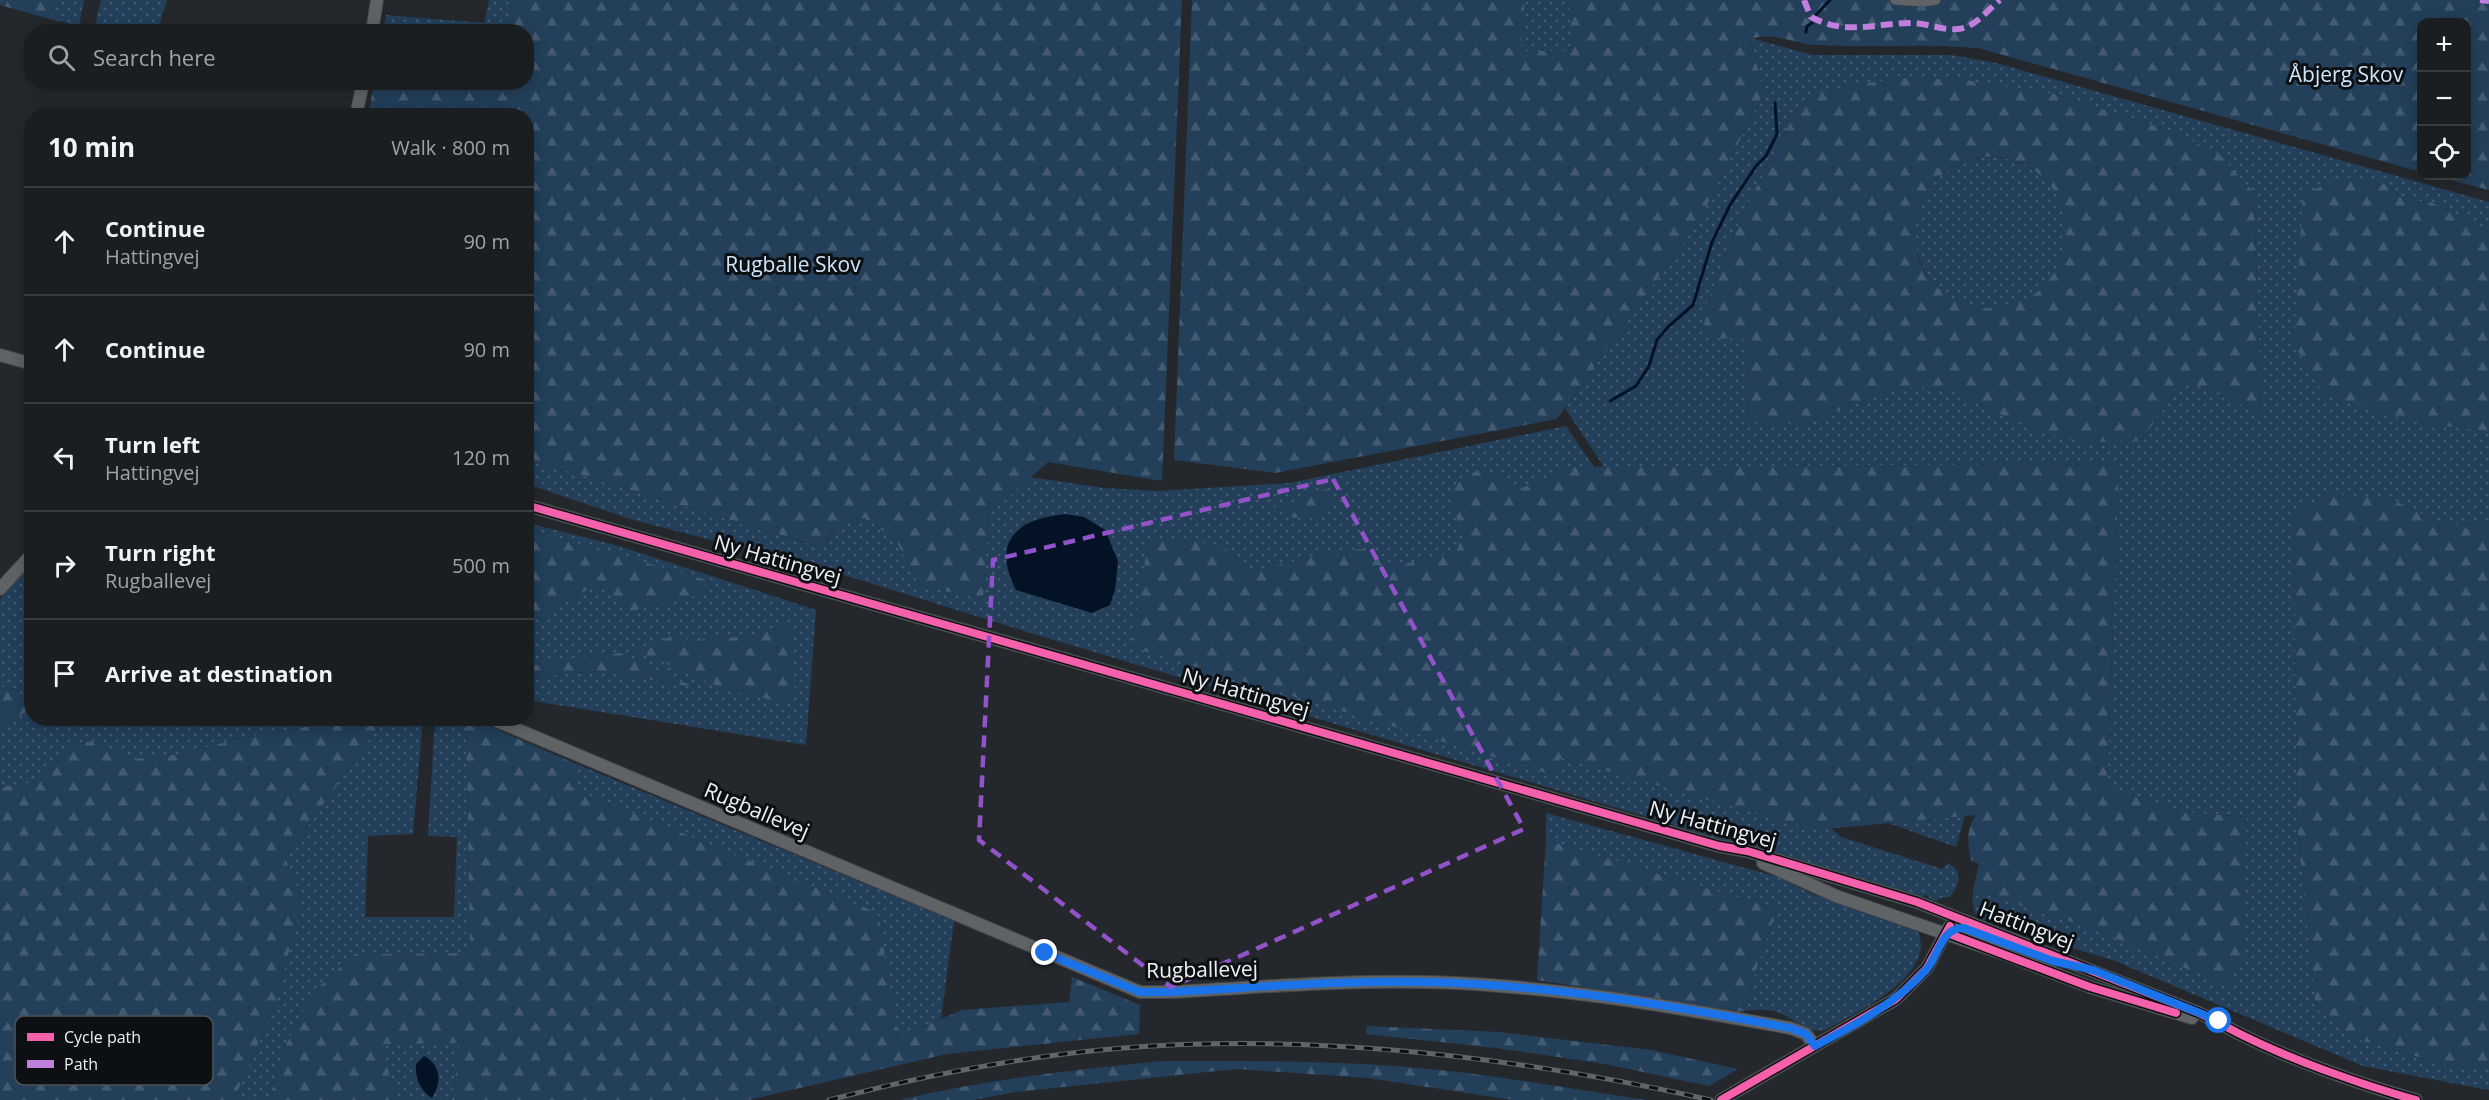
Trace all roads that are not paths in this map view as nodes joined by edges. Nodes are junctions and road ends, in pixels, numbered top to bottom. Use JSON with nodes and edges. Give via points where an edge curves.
{"nodes":[{"id":1,"x":377,"y":0,"type":"edge"},
{"id":2,"x":1895,"y":0,"type":"edge"},
{"id":3,"x":1936,"y":0,"type":"edge"},
{"id":4,"x":373,"y":24,"type":"edge"},
{"id":5,"x":361,"y":90,"type":"edge"},
{"id":6,"x":358,"y":108,"type":"edge"},
{"id":7,"x":0,"y":355,"type":"edge"},
{"id":8,"x":24,"y":362,"type":"edge"},
{"id":9,"x":534,"y":507,"type":"edge"},
{"id":10,"x":24,"y":564,"type":"edge"},
{"id":11,"x":0,"y":589,"type":"edge"},
{"id":12,"x":509,"y":726,"type":"edge"},
{"id":13,"x":1719,"y":846,"type":"junction"},
{"id":14,"x":1954,"y":915,"type":"junction"},
{"id":15,"x":1947,"y":933,"type":"junction"},
{"id":16,"x":2093,"y":970,"type":"junction"},
{"id":17,"x":2236,"y":1032,"type":"junction"},
{"id":18,"x":1815,"y":1046,"type":"junction"},
{"id":19,"x":1721,"y":1100,"type":"edge"},
{"id":20,"x":2416,"y":1100,"type":"edge"}],
"edges":[{"from":1,"to":4,"type":"street"},
{"from":2,"to":3,"type":"street"},
{"from":5,"to":6,"type":"street"},
{"from":7,"to":8,"type":"street"},
{"from":9,"to":13,"type":"street","name":"Ny Hattingvej"},
{"from":10,"to":11,"type":"street"},
{"from":12,"to":18,"type":"street","name":"Rugballevej","via":[[1140,992],[1346,983],[1502,986],[1581,993],[1790,1028],[1806,1034]]},
{"from":13,"to":14,"type":"street","name":"Ny Hattingvej","via":[[1764,856]]},
{"from":13,"to":15,"type":"street","name":"Hattingvej","via":[[1836,896]]},
{"from":14,"to":15,"type":"street","name":"Hattingvej"},
{"from":14,"to":16,"type":"street","name":"Hattingvej"},
{"from":15,"to":16,"type":"street","via":[[1964,928],[2053,961]]},
{"from":15,"to":17,"type":"street","name":"Hattingvej","via":[[2090,987]]},
{"from":15,"to":18,"type":"street","name":"Hattingvej","via":[[1928,968],[1896,999]]},
{"from":16,"to":17,"type":"street","name":"Hattingvej","via":[[2219,1021]]},
{"from":17,"to":20,"type":"street","name":"Hattingvej","via":[[2312,1064]]},
{"from":18,"to":19,"type":"street","name":"Hattingvej"}]}
